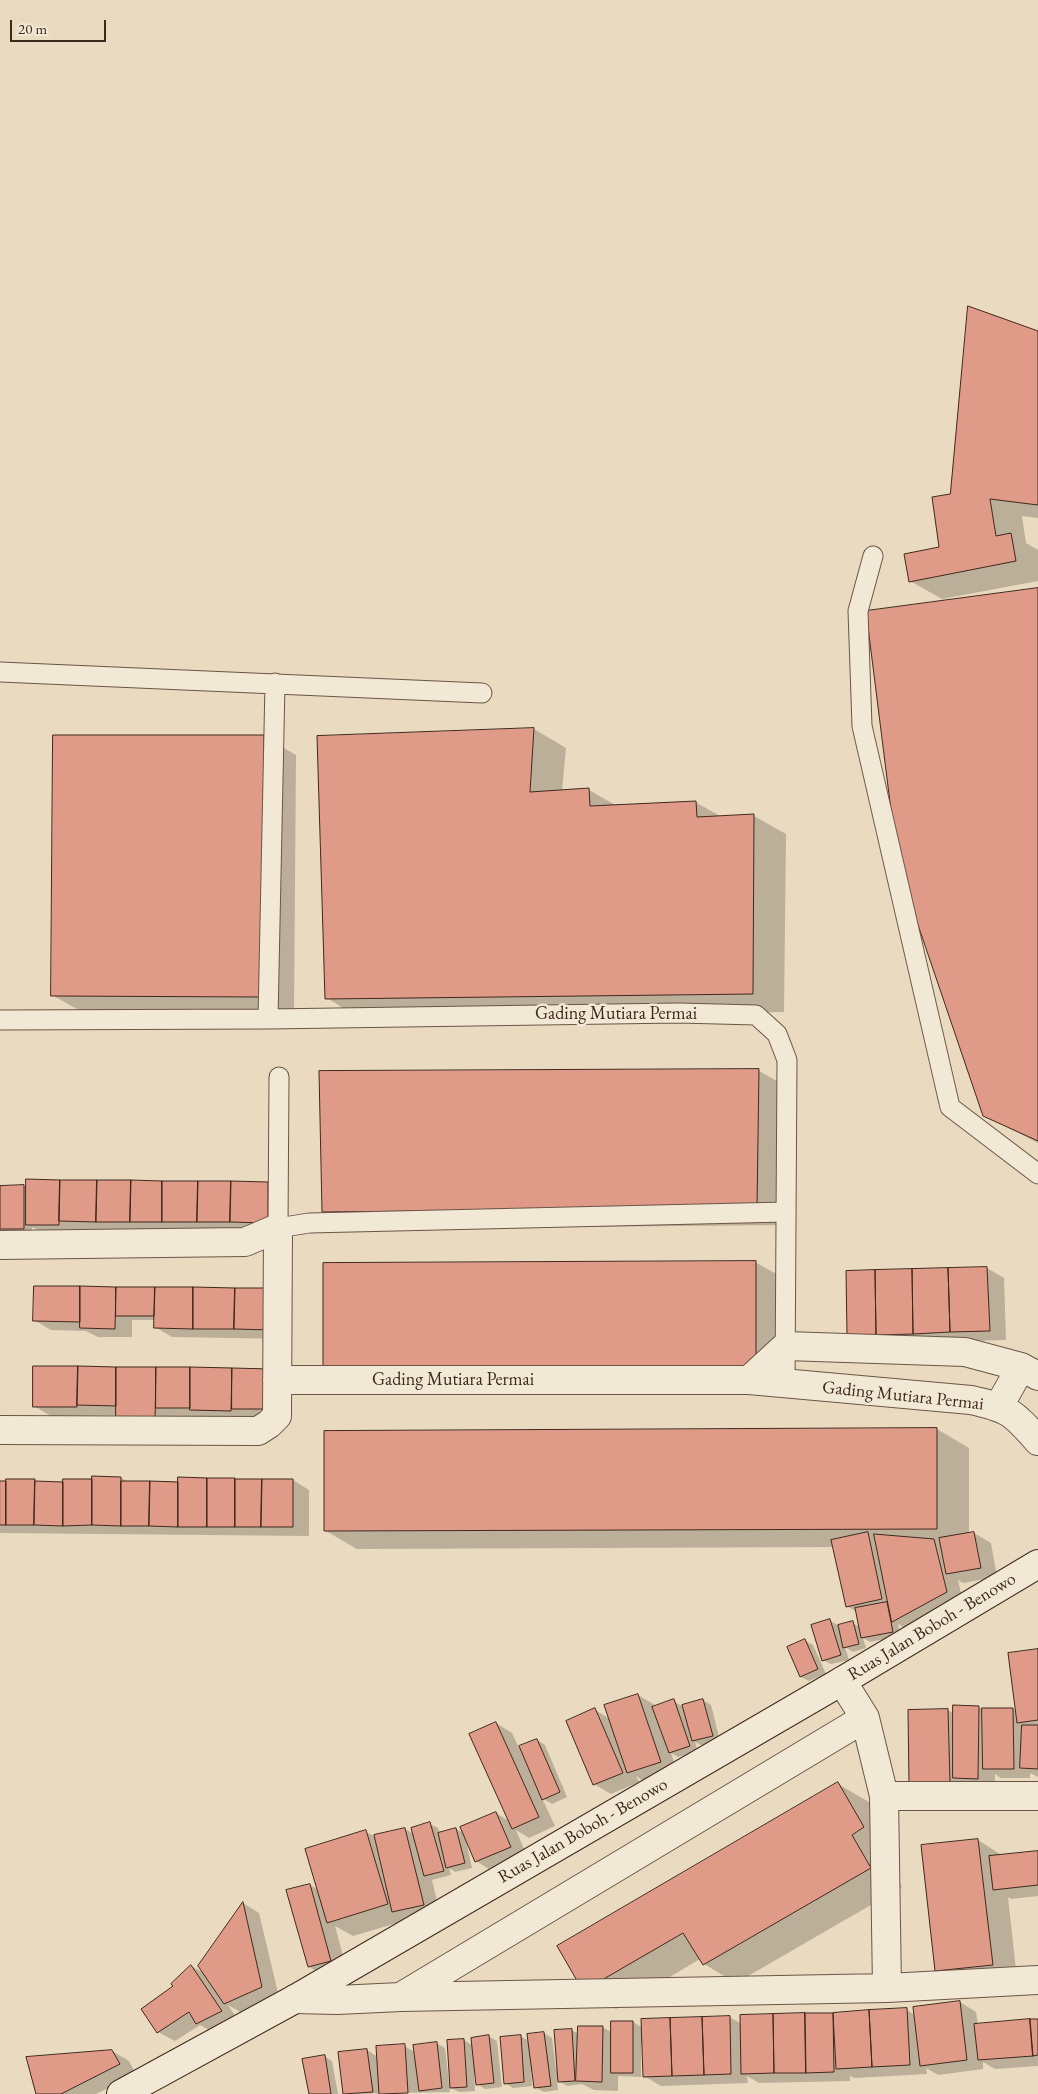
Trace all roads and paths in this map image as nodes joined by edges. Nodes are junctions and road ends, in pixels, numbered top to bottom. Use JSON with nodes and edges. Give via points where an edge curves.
{"nodes":[{"id":1,"x":873,"y":556,"type":"dead end"},
{"id":2,"x":0,"y":672,"type":"edge"},
{"id":3,"x":275,"y":683,"type":"junction"},
{"id":4,"x":482,"y":693,"type":"dead end"},
{"id":5,"x":268,"y":1018,"type":"junction"},
{"id":6,"x":0,"y":1020,"type":"edge"},
{"id":7,"x":279,"y":1077,"type":"dead end"},
{"id":8,"x":1038,"y":1174,"type":"edge"},
{"id":9,"x":786,"y":1212,"type":"junction"},
{"id":10,"x":278,"y":1228,"type":"junction"},
{"id":11,"x":0,"y":1245,"type":"edge"},
{"id":12,"x":786,"y":1346,"type":"junction"},
{"id":13,"x":1030,"y":1371,"type":"edge"},
{"id":14,"x":277,"y":1380,"type":"junction"},
{"id":15,"x":748,"y":1380,"type":"junction"},
{"id":16,"x":785,"y":1384,"type":"junction"},
{"id":17,"x":999,"y":1406,"type":"junction"},
{"id":18,"x":0,"y":1430,"type":"edge"},
{"id":19,"x":1038,"y":1441,"type":"edge"},
{"id":20,"x":1038,"y":1564,"type":"edge"},
{"id":21,"x":842,"y":1681,"type":"junction"},
{"id":22,"x":865,"y":1718,"type":"junction"},
{"id":23,"x":884,"y":1796,"type":"junction"},
{"id":24,"x":1038,"y":1796,"type":"edge"},
{"id":25,"x":1038,"y":1980,"type":"edge"},
{"id":26,"x":887,"y":1988,"type":"junction"},
{"id":27,"x":401,"y":1997,"type":"junction"},
{"id":28,"x":295,"y":1999,"type":"junction"},
{"id":29,"x":122,"y":2093,"type":"edge"}],
"edges":[{"from":1,"to":8,"type":"lane","via":[[858,611],[862,726],[950,1107]]},
{"from":2,"to":3,"type":"lane"},
{"from":3,"to":4,"type":"lane"},
{"from":3,"to":5,"type":"lane"},
{"from":5,"to":6,"type":"lane","name":"Gading Mutiara Permai"},
{"from":5,"to":9,"type":"lane","name":"Gading Mutiara Permai","via":[[756,1015],[777,1034],[787,1060]]},
{"from":7,"to":10,"type":"lane"},
{"from":9,"to":10,"type":"lane","via":[[309,1223]]},
{"from":9,"to":12,"type":"lane","name":"Gading Mutiara Permai"},
{"from":10,"to":11,"type":"street","via":[[245,1242]]},
{"from":10,"to":14,"type":"street"},
{"from":12,"to":13,"type":"street","via":[[965,1352]]},
{"from":12,"to":15,"type":"street"},
{"from":12,"to":16,"type":"lane","name":"Gading Mutiara Permai"},
{"from":13,"to":17,"type":"street"},
{"from":14,"to":15,"type":"street","name":"Gading Mutiara Permai"},
{"from":14,"to":18,"type":"street","via":[[277,1416],[258,1431]]},
{"from":15,"to":16,"type":"street","name":"Gading Mutiara Permai"},
{"from":16,"to":17,"type":"street","name":"Gading Mutiara Permai","via":[[971,1400]]},
{"from":17,"to":19,"type":"street","name":"Gading Mutiara Permai","via":[[1018,1418]]},
{"from":20,"to":21,"type":"street","name":"Ruas Jalan Boboh - Benowo"},
{"from":21,"to":22,"type":"street"},
{"from":21,"to":28,"type":"street","name":"Ruas Jalan Boboh - Benowo"},
{"from":22,"to":23,"type":"street"},
{"from":22,"to":27,"type":"street"},
{"from":23,"to":24,"type":"street"},
{"from":23,"to":26,"type":"street"},
{"from":25,"to":26,"type":"street"},
{"from":26,"to":27,"type":"street"},
{"from":27,"to":28,"type":"street"},
{"from":28,"to":29,"type":"street","name":"Ruas Jalan Boboh - Benowo"}]}
